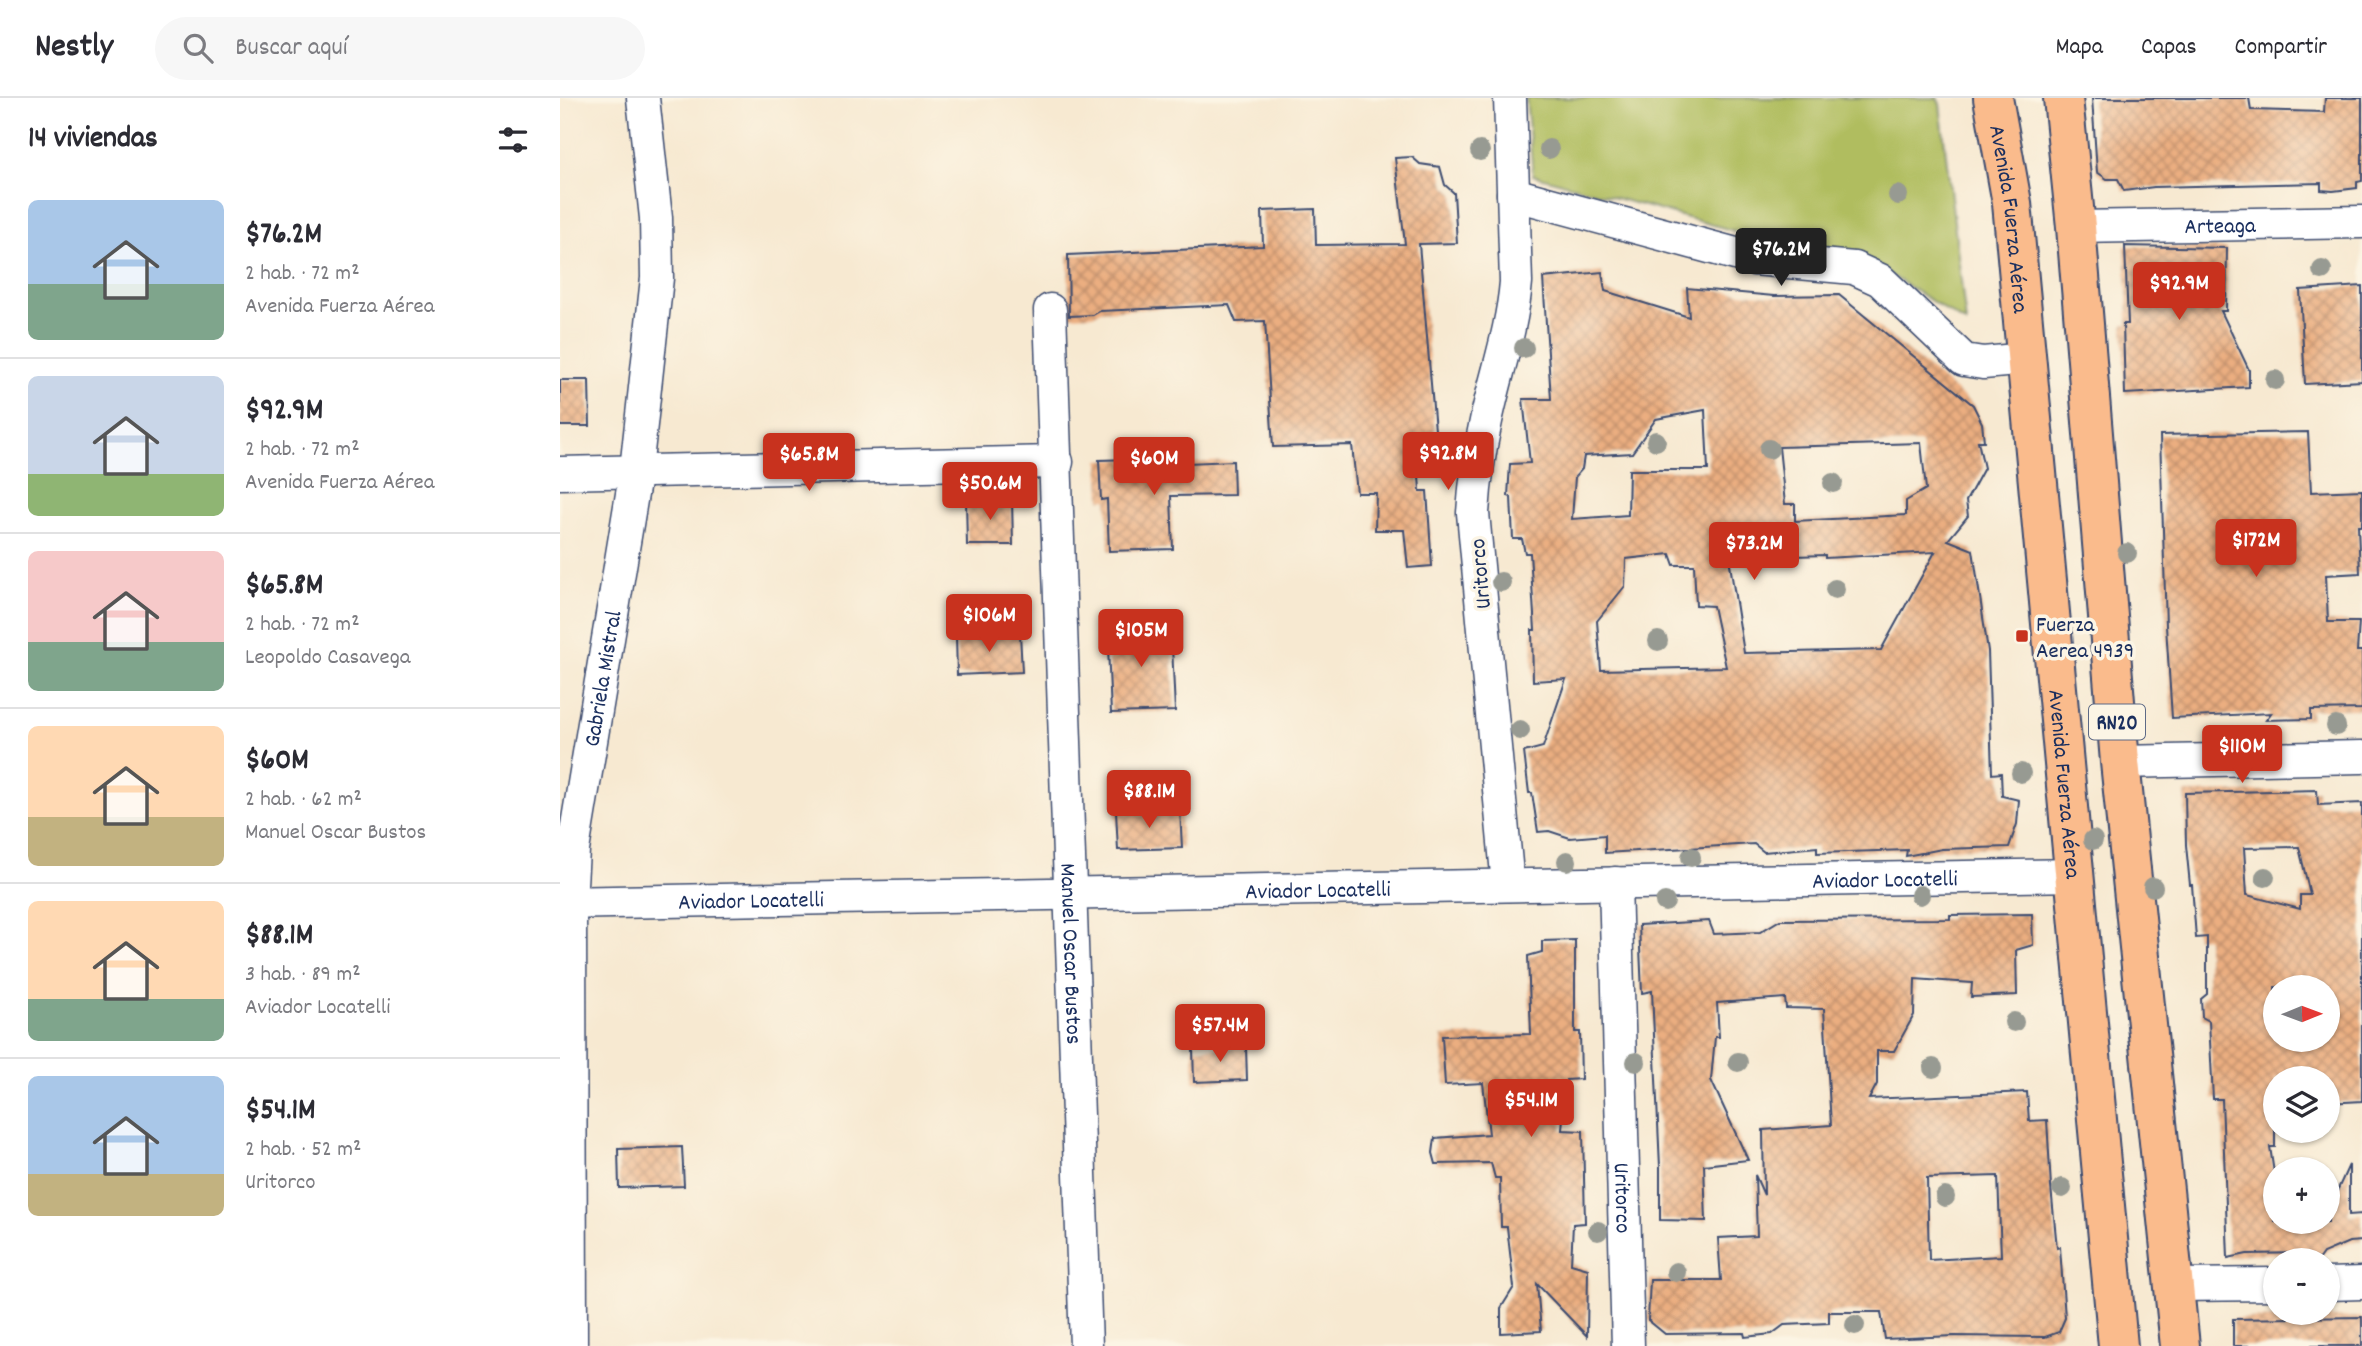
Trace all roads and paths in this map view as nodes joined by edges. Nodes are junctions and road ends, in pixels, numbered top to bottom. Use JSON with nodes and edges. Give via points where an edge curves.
{"nodes":[{"id":1,"x":643,"y":98,"type":"edge"},
{"id":2,"x":1510,"y":98,"type":"edge"},
{"id":3,"x":2063,"y":98,"type":"edge"},
{"id":4,"x":1993,"y":99,"type":"edge"},
{"id":5,"x":1513,"y":194,"type":"junction"},
{"id":6,"x":2362,"y":222,"type":"edge"},
{"id":7,"x":2076,"y":227,"type":"junction"},
{"id":8,"x":1050,"y":310,"type":"dead end"},
{"id":9,"x":2026,"y":359,"type":"junction"},
{"id":10,"x":1057,"y":463,"type":"junction"},
{"id":11,"x":636,"y":470,"type":"junction"},
{"id":12,"x":560,"y":473,"type":"edge"},
{"id":13,"x":2362,"y":757,"type":"edge"},
{"id":14,"x":2120,"y":762,"type":"junction"},
{"id":15,"x":2075,"y":875,"type":"junction"},
{"id":16,"x":1615,"y":883,"type":"junction"},
{"id":17,"x":1508,"y":885,"type":"junction"},
{"id":18,"x":1071,"y":894,"type":"junction"},
{"id":19,"x":565,"y":903,"type":"edge"},
{"id":20,"x":2340,"y":1283,"type":"edge"},
{"id":21,"x":2362,"y":1283,"type":"edge"},
{"id":22,"x":2263,"y":1284,"type":"edge"},
{"id":23,"x":2175,"y":1285,"type":"junction"},
{"id":24,"x":571,"y":1346,"type":"edge"},
{"id":25,"x":1086,"y":1346,"type":"edge"},
{"id":26,"x":1628,"y":1346,"type":"edge"},
{"id":27,"x":2118,"y":1346,"type":"edge"},
{"id":28,"x":2180,"y":1346,"type":"edge"}],
"edges":[{"from":1,"to":11,"type":"street","name":"Gabriela Mistral","via":[[656,218],[657,278]]},
{"from":2,"to":5,"type":"street","name":"Uritorco"},
{"from":3,"to":7,"type":"main road","number":"RN20"},
{"from":4,"to":9,"type":"main road","name":"Avenida Fuerza Aérea","number":"RN20","via":[[2012,203]]},
{"from":5,"to":9,"type":"street","via":[[1754,259],[1854,268],[1880,280],[1964,360]]},
{"from":5,"to":17,"type":"street","name":"Uritorco","via":[[1514,312],[1486,421],[1473,513]]},
{"from":6,"to":7,"type":"street","name":"Arteaga"},
{"from":7,"to":14,"type":"main road","number":"RN20"},
{"from":8,"to":10,"type":"street","name":"Manuel Oscar Bustos"},
{"from":9,"to":15,"type":"main road","name":"Avenida Fuerza Aérea","number":"RN20"},
{"from":10,"to":11,"type":"street"},
{"from":10,"to":18,"type":"street","name":"Manuel Oscar Bustos"},
{"from":11,"to":12,"type":"street"},
{"from":11,"to":19,"type":"street","name":"Gabriela Mistral"},
{"from":13,"to":14,"type":"street"},
{"from":14,"to":23,"type":"main road","number":"RN20"},
{"from":15,"to":16,"type":"street","name":"Aviador Locatelli"},
{"from":15,"to":27,"type":"main road","name":"Avenida Fuerza Aérea","number":"RN20"},
{"from":16,"to":17,"type":"street","name":"Aviador Locatelli"},
{"from":16,"to":26,"type":"street","name":"Uritorco"},
{"from":17,"to":18,"type":"street","name":"Aviador Locatelli"},
{"from":18,"to":19,"type":"street","name":"Aviador Locatelli"},
{"from":18,"to":25,"type":"street","name":"Manuel Oscar Bustos"},
{"from":19,"to":24,"type":"street","name":"Gabriela Mistral"},
{"from":20,"to":21,"type":"street"},
{"from":22,"to":23,"type":"street"},
{"from":23,"to":28,"type":"main road","number":"RN20"}]}
